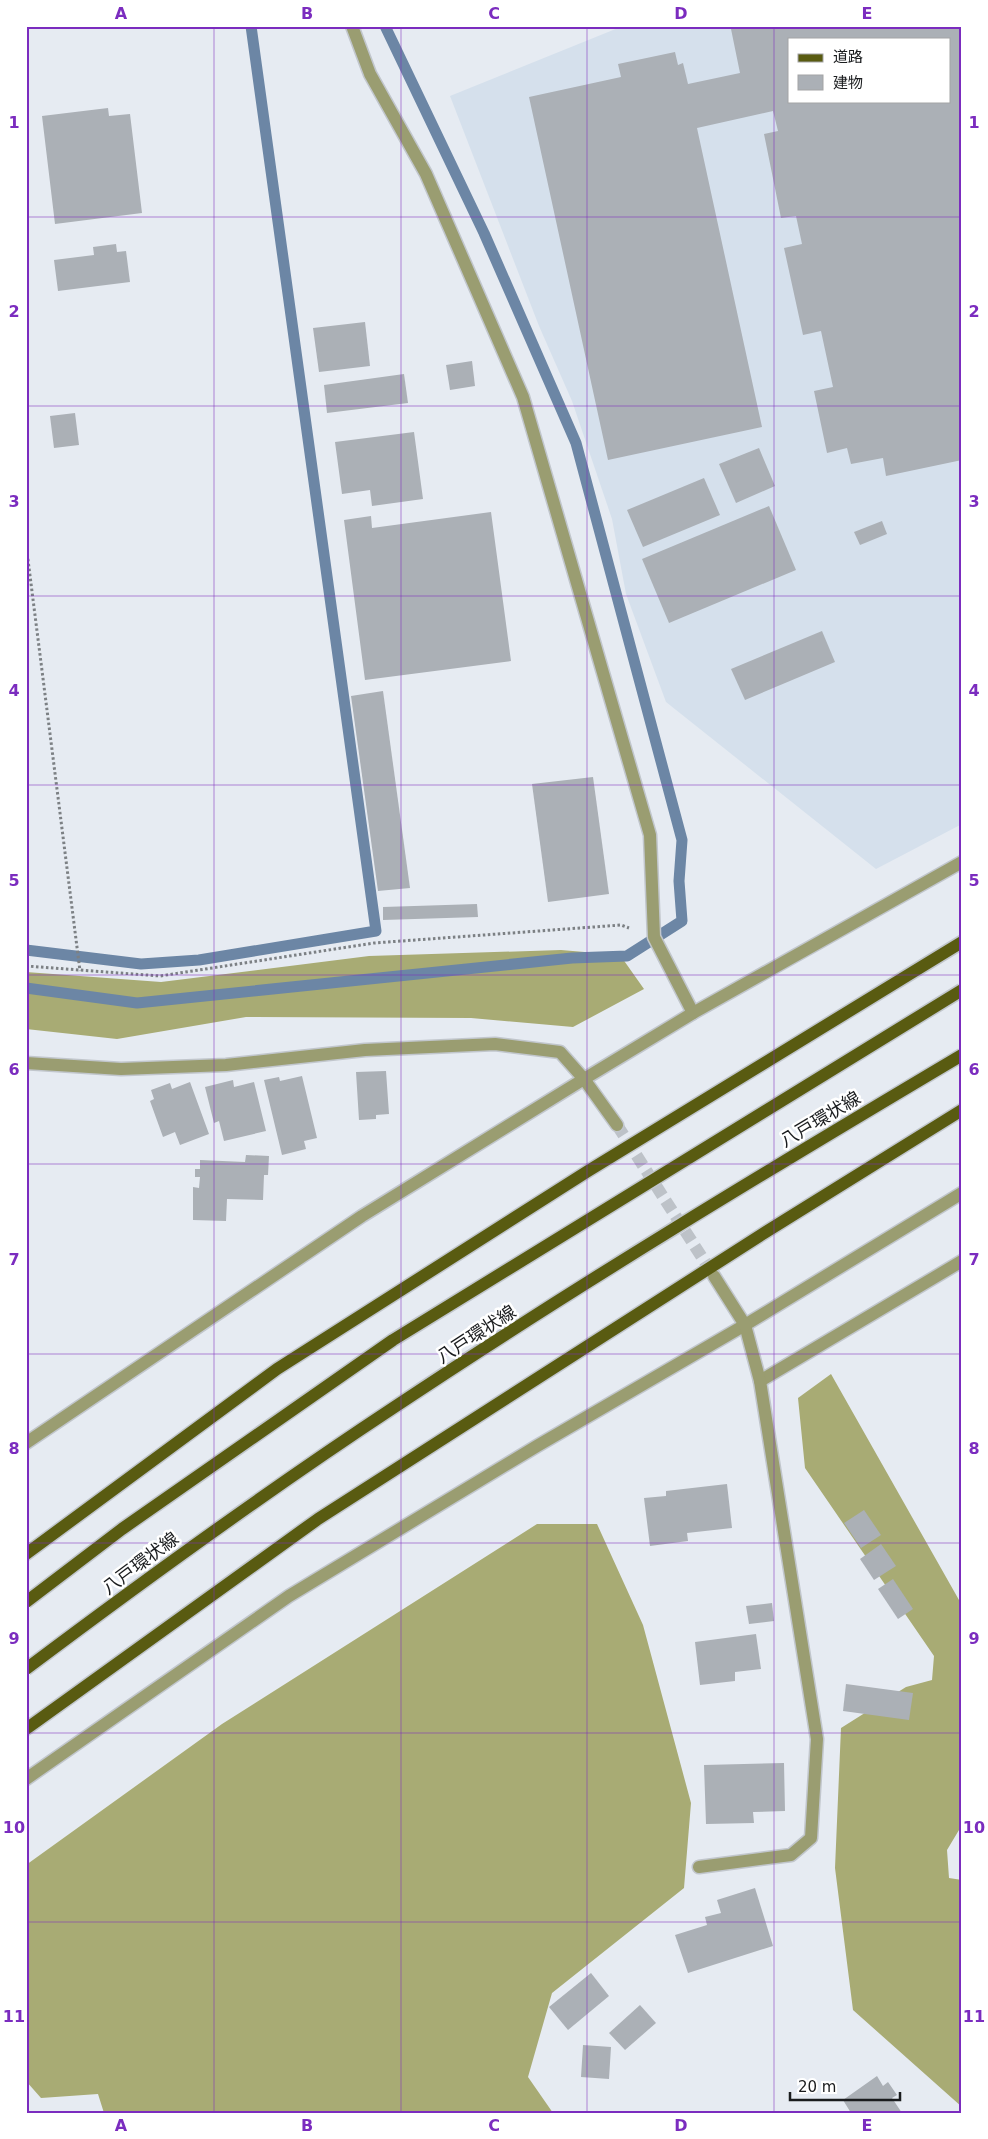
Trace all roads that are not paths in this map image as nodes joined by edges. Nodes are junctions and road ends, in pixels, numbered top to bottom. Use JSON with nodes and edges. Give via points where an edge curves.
{"nodes":[{"id":1,"x":352,"y":26,"type":"edge"},
{"id":2,"x":962,"y":862,"type":"edge"},
{"id":3,"x":962,"y":942,"type":"edge"},
{"id":4,"x":962,"y":990,"type":"edge"},
{"id":5,"x":693,"y":1013,"type":"junction"},
{"id":6,"x":962,"y":1055,"type":"edge"},
{"id":7,"x":26,"y":1063,"type":"edge"},
{"id":8,"x":584,"y":1079,"type":"junction"},
{"id":9,"x":962,"y":1110,"type":"edge"},
{"id":10,"x":616,"y":1125,"type":"tunnel mouth"},
{"id":11,"x":962,"y":1193,"type":"edge"},
{"id":12,"x":962,"y":1261,"type":"edge"},
{"id":13,"x":714,"y":1276,"type":"tunnel mouth"},
{"id":14,"x":745,"y":1325,"type":"junction"},
{"id":15,"x":760,"y":1381,"type":"junction"},
{"id":16,"x":26,"y":1443,"type":"edge"},
{"id":17,"x":26,"y":1554,"type":"edge"},
{"id":18,"x":26,"y":1602,"type":"edge"},
{"id":19,"x":26,"y":1669,"type":"edge"},
{"id":20,"x":26,"y":1729,"type":"edge"},
{"id":21,"x":26,"y":1779,"type":"edge"},
{"id":22,"x":699,"y":1867,"type":"dead end"}],
"edges":[{"from":1,"to":5,"type":"street","via":[[370,74],[426,174],[523,397],[650,835],[654,938]]},
{"from":2,"to":5,"type":"street"},
{"from":3,"to":17,"type":"main road","via":[[596,1166],[277,1370]]},
{"from":4,"to":18,"type":"main road","name":"八戸環状線","bridge":true,"via":[[393,1340],[122,1529]]},
{"from":5,"to":8,"type":"street"},
{"from":6,"to":19,"type":"main road","name":"八戸環状線","bridge":true,"via":[[695,1214],[392,1408],[191,1546]]},
{"from":7,"to":8,"type":"street","via":[[121,1069],[226,1065],[365,1050],[495,1044],[560,1052]]},
{"from":8,"to":10,"type":"street"},
{"from":8,"to":16,"type":"street","via":[[362,1216]]},
{"from":9,"to":20,"type":"main road","via":[[318,1519]]},
{"from":11,"to":14,"type":"street"},
{"from":12,"to":15,"type":"street"},
{"from":13,"to":14,"type":"street"},
{"from":14,"to":15,"type":"street"},
{"from":14,"to":21,"type":"street","via":[[536,1446],[289,1596]]},
{"from":15,"to":22,"type":"street","via":[[817,1739],[811,1838],[791,1856]]}]}
